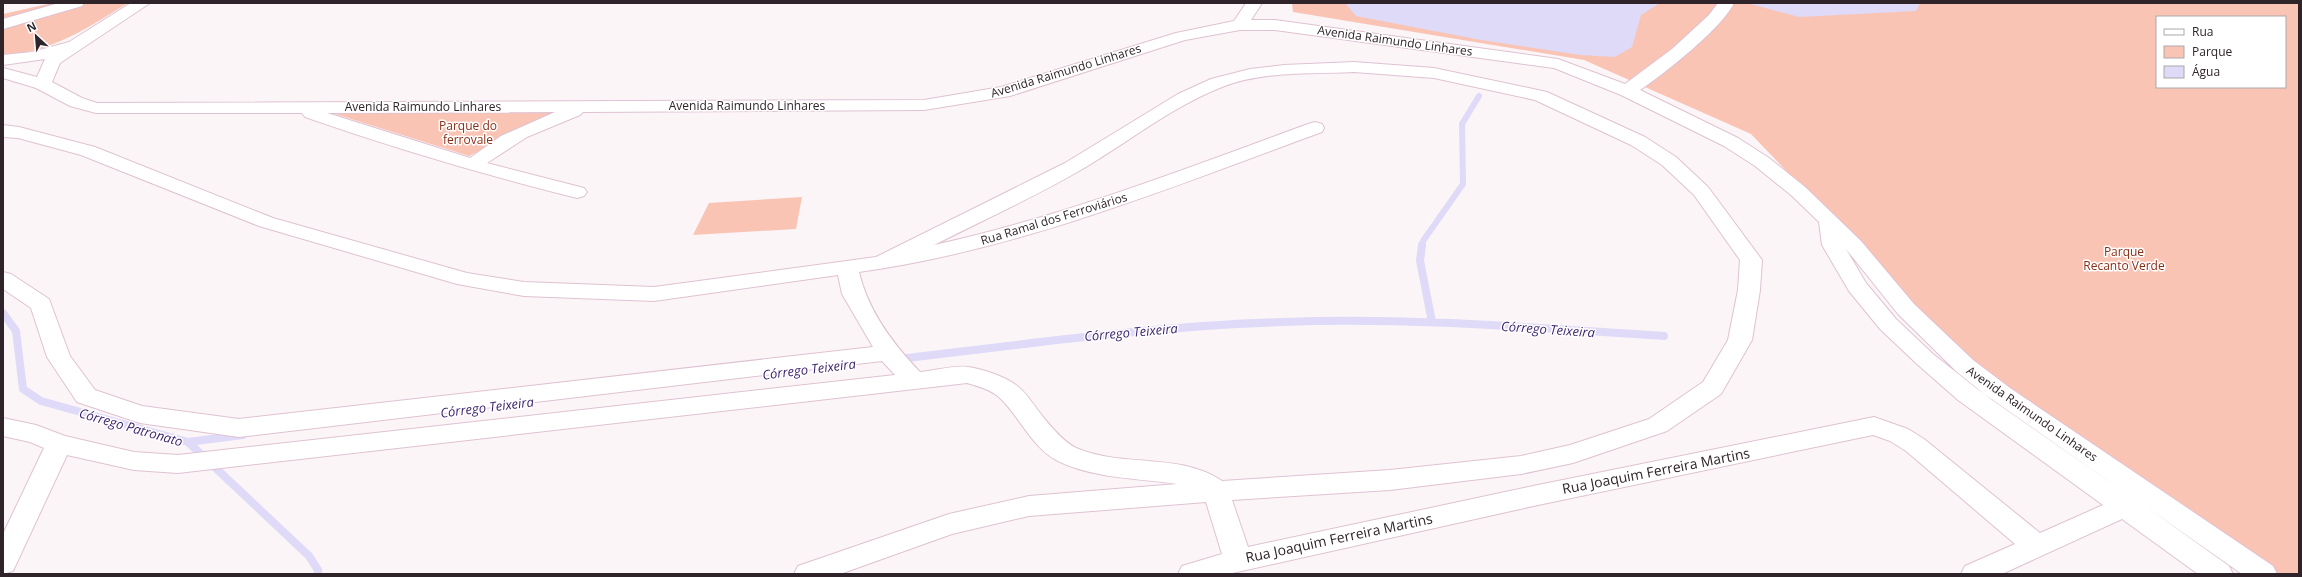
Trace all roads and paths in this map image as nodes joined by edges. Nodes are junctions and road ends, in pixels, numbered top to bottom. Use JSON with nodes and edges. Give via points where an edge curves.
{"nodes":[{"id":1,"x":43,"y":3,"type":"edge"},
{"id":2,"x":76,"y":3,"type":"edge"},
{"id":3,"x":142,"y":3,"type":"edge"},
{"id":4,"x":1254,"y":3,"type":"edge"},
{"id":5,"x":1726,"y":3,"type":"edge"},
{"id":6,"x":3,"y":13,"type":"edge"},
{"id":7,"x":3,"y":24,"type":"edge"},
{"id":8,"x":1240,"y":25,"type":"junction"},
{"id":9,"x":76,"y":45,"type":"junction"},
{"id":10,"x":3,"y":60,"type":"edge"},
{"id":11,"x":53,"y":60,"type":"junction"},
{"id":12,"x":3,"y":73,"type":"edge"},
{"id":13,"x":42,"y":84,"type":"junction"},
{"id":14,"x":1628,"y":91,"type":"junction"},
{"id":15,"x":588,"y":106,"type":"junction"},
{"id":16,"x":297,"y":108,"type":"junction"},
{"id":17,"x":1315,"y":128,"type":"dead end"},
{"id":18,"x":3,"y":131,"type":"edge"},
{"id":19,"x":473,"y":165,"type":"junction"},
{"id":20,"x":577,"y":192,"type":"dead end"},
{"id":21,"x":1829,"y":222,"type":"junction"},
{"id":22,"x":881,"y":263,"type":"junction"},
{"id":23,"x":847,"y":268,"type":"junction"},
{"id":24,"x":3,"y":279,"type":"edge"},
{"id":25,"x":888,"y":353,"type":"junction"},
{"id":26,"x":914,"y":381,"type":"junction"},
{"id":27,"x":3,"y":427,"type":"edge"},
{"id":28,"x":59,"y":444,"type":"junction"},
{"id":29,"x":1216,"y":491,"type":"junction"},
{"id":30,"x":2148,"y":495,"type":"junction"},
{"id":31,"x":2124,"y":507,"type":"junction"},
{"id":32,"x":2038,"y":547,"type":"junction"},
{"id":33,"x":1238,"y":560,"type":"junction"},
{"id":34,"x":3,"y":563,"type":"edge"},
{"id":35,"x":808,"y":574,"type":"edge"},
{"id":36,"x":1192,"y":574,"type":"edge"},
{"id":37,"x":1975,"y":574,"type":"edge"},
{"id":38,"x":2219,"y":574,"type":"edge"},
{"id":39,"x":2263,"y":574,"type":"edge"}],
"edges":[{"from":1,"to":6,"type":"street"},
{"from":2,"to":7,"type":"street"},
{"from":3,"to":9,"type":"street"},
{"from":4,"to":8,"type":"street"},
{"from":5,"to":14,"type":"street","via":[[1677,55]]},
{"from":8,"to":14,"type":"street","name":"Avenida Raimundo Linhares","via":[[1275,25],[1517,57],[1558,64]]},
{"from":8,"to":15,"type":"street","name":"Avenida Raimundo Linhares","via":[[1182,36],[1004,92],[924,105]]},
{"from":9,"to":10,"type":"street","via":[[33,57]]},
{"from":9,"to":11,"type":"street"},
{"from":11,"to":12,"type":"street"},
{"from":11,"to":13,"type":"street"},
{"from":12,"to":13,"type":"street","name":"Avenida Raimundo Linhares"},
{"from":13,"to":16,"type":"street","name":"Avenida Raimundo Linhares","via":[[76,102],[96,108]]},
{"from":14,"to":21,"type":"street","name":"Avenida Raimundo Linhares","via":[[1731,142],[1762,162],[1798,191]]},
{"from":15,"to":16,"type":"street","name":"Avenida Raimundo Linhares"},
{"from":15,"to":19,"type":"street","via":[[521,132],[488,152]]},
{"from":16,"to":19,"type":"street"},
{"from":17,"to":22,"type":"street","name":"Rua Ramal dos Ferroviários","via":[[1045,224]]},
{"from":18,"to":23,"type":"street","name":"Rua Ramal dos Ferroviários","via":[[88,152],[266,222],[465,279],[524,289],[654,294]]},
{"from":19,"to":20,"type":"street"},
{"from":21,"to":30,"type":"street","name":"Avenida Raimundo Linhares","via":[[1854,245],[1906,309],[1965,366]]},
{"from":21,"to":31,"type":"street","name":"Avenida Raimundo Linhares","via":[[1833,245],[1857,286],[1888,324],[1924,360]]},
{"from":22,"to":23,"type":"street","name":"Rua Ramal dos Ferroviários"},
{"from":22,"to":29,"type":"street","via":[[1072,167],[1184,98],[1217,83],[1250,74],[1284,70],[1354,67],[1467,79],[1541,96],[1585,115],[1638,141],[1669,161],[1701,191],[1751,260],[1749,290],[1740,340],[1712,388],[1658,425],[1573,454],[1521,465],[1390,480]]},
{"from":23,"to":25,"type":"street","via":[[853,294]]},
{"from":24,"to":25,"type":"street","via":[[41,304],[58,357],[86,396],[140,414],[239,428]]},
{"from":25,"to":26,"type":"street"},
{"from":26,"to":28,"type":"street","via":[[178,464],[134,461]]},
{"from":26,"to":29,"type":"street","via":[[967,375],[991,382],[1008,391],[1046,437],[1066,454],[1106,467],[1199,478],[1210,483]]},
{"from":27,"to":28,"type":"street","via":[[36,434]]},
{"from":28,"to":34,"type":"street"},
{"from":29,"to":33,"type":"street","name":"Rua Joaquim Ferreira Martins"},
{"from":29,"to":35,"type":"street","via":[[1030,506],[949,524]]},
{"from":30,"to":31,"type":"street"},
{"from":30,"to":39,"type":"street","name":"Avenida Raimundo Linhares"},
{"from":31,"to":32,"type":"street"},
{"from":31,"to":38,"type":"street","name":"Avenida Raimundo Linhares"},
{"from":32,"to":33,"type":"street","name":"Rua Joaquim Ferreira Martins","via":[[1915,445],[1899,435],[1874,426],[1530,496]]},
{"from":32,"to":37,"type":"street"},
{"from":33,"to":36,"type":"street","name":"Rua Joaquim Ferreira Martins"}]}
